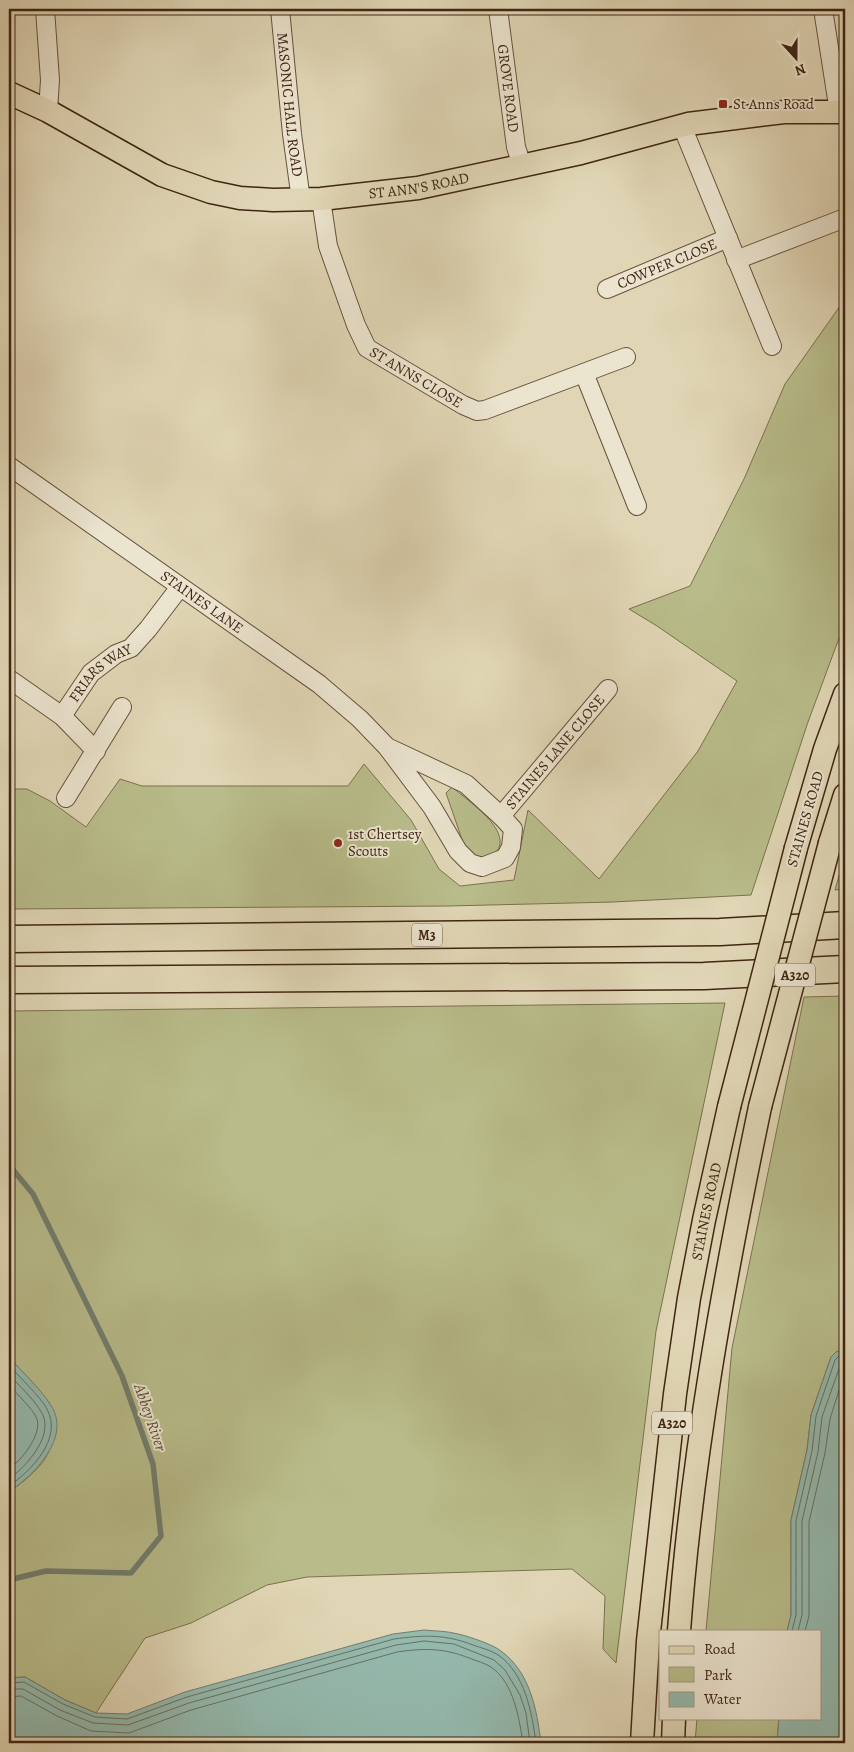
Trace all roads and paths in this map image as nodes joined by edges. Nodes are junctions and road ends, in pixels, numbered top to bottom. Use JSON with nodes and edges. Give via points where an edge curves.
{"nodes":[{"id":1,"x":45,"y":9,"type":"edge"},
{"id":2,"x":280,"y":9,"type":"edge"},
{"id":3,"x":498,"y":9,"type":"edge"},
{"id":4,"x":822,"y":9,"type":"edge"},
{"id":5,"x":9,"y":92,"type":"edge"},
{"id":6,"x":48,"y":111,"type":"junction"},
{"id":7,"x":842,"y":112,"type":"edge"},
{"id":8,"x":682,"y":126,"type":"junction"},
{"id":9,"x":522,"y":166,"type":"junction"},
{"id":10,"x":311,"y":200,"type":"junction"},
{"id":11,"x":845,"y":218,"type":"edge"},
{"id":12,"x":728,"y":238,"type":"junction"},
{"id":13,"x":736,"y":260,"type":"junction"},
{"id":14,"x":607,"y":289,"type":"dead end"},
{"id":15,"x":772,"y":346,"type":"dead end"},
{"id":16,"x":626,"y":357,"type":"dead end"},
{"id":17,"x":584,"y":373,"type":"junction"},
{"id":18,"x":9,"y":466,"type":"edge"},
{"id":19,"x":636,"y":506,"type":"dead end"},
{"id":20,"x":180,"y":587,"type":"junction"},
{"id":21,"x":9,"y":679,"type":"edge"},
{"id":22,"x":608,"y":689,"type":"dead end"},
{"id":23,"x":845,"y":694,"type":"edge"},
{"id":24,"x":122,"y":707,"type":"dead end"},
{"id":25,"x":62,"y":716,"type":"junction"},
{"id":26,"x":387,"y":748,"type":"junction"},
{"id":27,"x":96,"y":751,"type":"junction"},
{"id":28,"x":845,"y":795,"type":"edge"},
{"id":29,"x":66,"y":798,"type":"dead end"},
{"id":30,"x":501,"y":816,"type":"junction"},
{"id":31,"x":845,"y":925,"type":"edge"},
{"id":32,"x":9,"y":939,"type":"edge"},
{"id":33,"x":845,"y":969,"type":"edge"},
{"id":34,"x":9,"y":980,"type":"edge"},
{"id":35,"x":679,"y":1630,"type":"edge"},
{"id":36,"x":674,"y":1720,"type":"edge"},
{"id":37,"x":642,"y":1743,"type":"edge"},
{"id":38,"x":673,"y":1743,"type":"edge"}],
"edges":[{"from":1,"to":6,"type":"street","via":[[50,80]]},
{"from":2,"to":10,"type":"street","name":"MASONIC HALL ROAD","via":[[292,134]]},
{"from":3,"to":9,"type":"street","name":"GROVE ROAD","via":[[516,147]]},
{"from":4,"to":7,"type":"street"},
{"from":5,"to":6,"type":"main road","name":"ST ANN'S ROAD"},
{"from":6,"to":10,"type":"main road","name":"ST ANN'S ROAD","via":[[162,175],[211,192],[240,198]]},
{"from":7,"to":8,"type":"main road","name":"ST ANN'S ROAD","via":[[784,112]]},
{"from":8,"to":9,"type":"main road","name":"ST ANN'S ROAD"},
{"from":8,"to":12,"type":"street","name":"COWPER CLOSE"},
{"from":9,"to":10,"type":"main road","name":"ST ANN'S ROAD","via":[[418,188]]},
{"from":10,"to":17,"type":"street","name":"ST ANNS CLOSE","via":[[356,325],[368,348],[463,405],[477,410],[485,410]]},
{"from":11,"to":13,"type":"street","name":"COWPER CLOSE"},
{"from":12,"to":13,"type":"street","name":"COWPER CLOSE"},
{"from":12,"to":14,"type":"street","name":"COWPER CLOSE"},
{"from":13,"to":15,"type":"street","name":"COWPER CLOSE"},
{"from":16,"to":17,"type":"street","name":"ST ANNS CLOSE"},
{"from":17,"to":19,"type":"street"},
{"from":18,"to":20,"type":"street","name":"STAINES LANE"},
{"from":20,"to":25,"type":"street","name":"FRIARS WAY","via":[[131,648],[116,654],[91,673]]},
{"from":20,"to":26,"type":"street","name":"STAINES LANE","via":[[319,684],[360,719]]},
{"from":21,"to":25,"type":"street","name":"FRIARS WAY"},
{"from":22,"to":30,"type":"street","name":"STAINES LANE CLOSE"},
{"from":23,"to":37,"type":"main road","name":"STAINES ROAD","number":"A320","bridge":true,"via":[[796,848],[729,1107],[702,1230],[675,1394],[648,1641]]},
{"from":24,"to":27,"type":"street"},
{"from":25,"to":27,"type":"street","name":"FRIARS WAY"},
{"from":26,"to":30,"type":"street","name":"STAINES LANE","via":[[466,784]]},
{"from":26,"to":30,"type":"street","name":"STAINES LANE","via":[[432,807],[458,851],[470,863],[482,868],[505,858],[511,847],[513,829]]},
{"from":27,"to":29,"type":"street"},
{"from":28,"to":35,"type":"main road","name":"STAINES ROAD","number":"A320","bridge":true,"via":[[760,1107],[731,1245],[695,1478]]},
{"from":31,"to":32,"type":"highway","number":"M3","via":[[720,932]]},
{"from":33,"to":34,"type":"highway","via":[[704,976]]},
{"from":36,"to":38,"type":"main road"}]}
